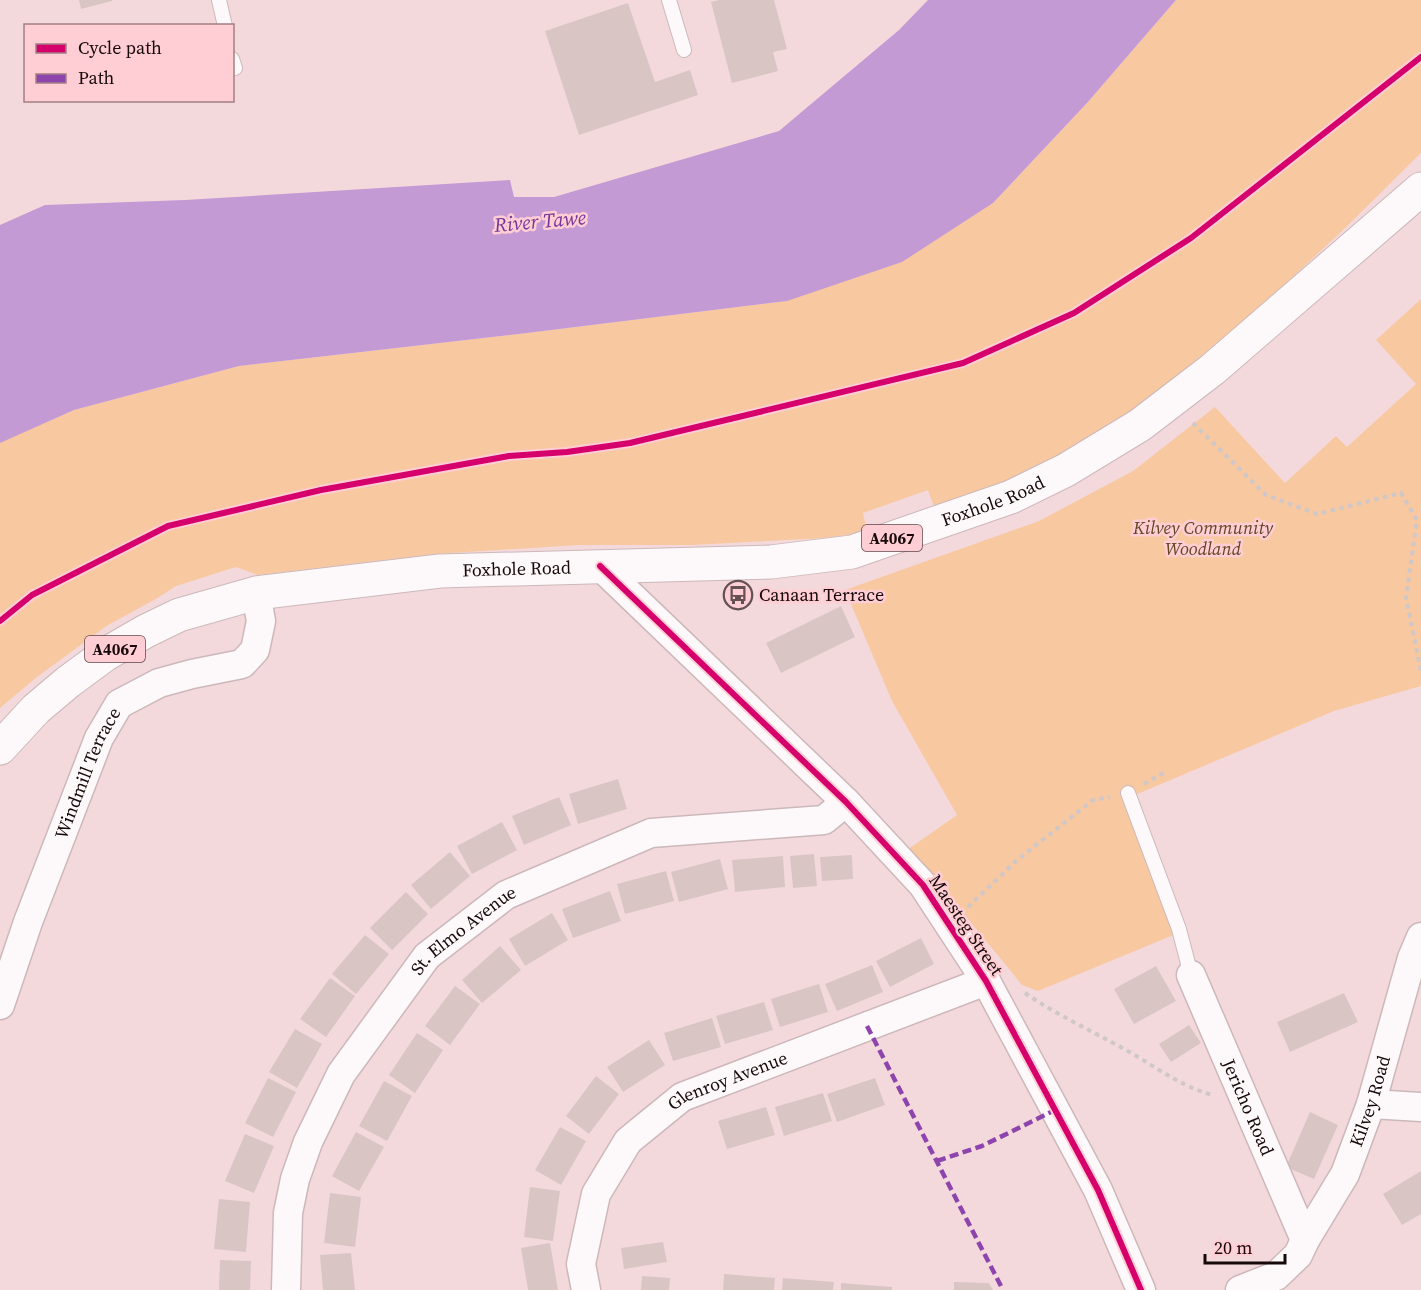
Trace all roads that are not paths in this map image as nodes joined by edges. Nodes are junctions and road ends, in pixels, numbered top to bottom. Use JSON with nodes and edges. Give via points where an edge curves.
{"nodes":[{"id":1,"x":219,"y":0,"type":"edge"},
{"id":2,"x":669,"y":0,"type":"edge"},
{"id":3,"x":225,"y":24,"type":"edge"},
{"id":4,"x":684,"y":50,"type":"dead end"},
{"id":5,"x":1421,"y":189,"type":"edge"},
{"id":6,"x":600,"y":566,"type":"junction"},
{"id":7,"x":256,"y":593,"type":"junction"},
{"id":8,"x":0,"y":748,"type":"edge"},
{"id":9,"x":1128,"y":793,"type":"road end"},
{"id":10,"x":846,"y":802,"type":"junction"},
{"id":11,"x":1416,"y":947,"type":"edge"},
{"id":12,"x":1191,"y":975,"type":"joint"},
{"id":13,"x":986,"y":981,"type":"junction"},
{"id":14,"x":0,"y":1005,"type":"edge"},
{"id":15,"x":1371,"y":1104,"type":"junction"},
{"id":16,"x":1421,"y":1107,"type":"edge"},
{"id":17,"x":1301,"y":1248,"type":"junction"},
{"id":18,"x":1276,"y":1283,"type":"edge"},
{"id":19,"x":286,"y":1290,"type":"edge"},
{"id":20,"x":586,"y":1290,"type":"edge"},
{"id":21,"x":1141,"y":1290,"type":"edge"},
{"id":22,"x":1240,"y":1290,"type":"edge"}],
"edges":[{"from":1,"to":3,"type":"lane"},
{"from":2,"to":4,"type":"lane"},
{"from":5,"to":6,"type":"main road","name":"Foxhole Road","number":"A4067","via":[[1213,369],[1140,425],[1066,470],[1011,497],[852,552],[771,562]]},
{"from":6,"to":7,"type":"main road","name":"Foxhole Road","number":"A4067","via":[[440,571]]},
{"from":6,"to":10,"type":"street","name":"Maesteg Street"},
{"from":7,"to":8,"type":"main road","number":"A4067","via":[[179,615],[106,654],[36,709]]},
{"from":7,"to":14,"type":"street","name":"Windmill Terrace","via":[[261,621],[255,650],[242,664],[159,683],[119,704],[112,715],[99,738],[28,921]]},
{"from":9,"to":12,"type":"lane","via":[[1179,929]]},
{"from":10,"to":13,"type":"street","name":"Maesteg Street","via":[[923,885]]},
{"from":10,"to":19,"type":"street","name":"St. Elmo Avenue","via":[[824,820],[651,833],[506,895],[427,956],[341,1074],[308,1142],[288,1213]]},
{"from":11,"to":15,"type":"street","name":"Kilvey Road"},
{"from":12,"to":17,"type":"street","name":"Jericho Road"},
{"from":13,"to":20,"type":"street","name":"Glenroy Avenue","via":[[682,1097],[628,1141],[596,1194],[581,1264]]},
{"from":13,"to":21,"type":"street","name":"Maesteg Street","via":[[1098,1190]]},
{"from":15,"to":16,"type":"street"},
{"from":15,"to":17,"type":"street","name":"Kilvey Road","via":[[1345,1174]]},
{"from":17,"to":18,"type":"street","name":"Kilvey Road"},
{"from":18,"to":22,"type":"street"}]}
